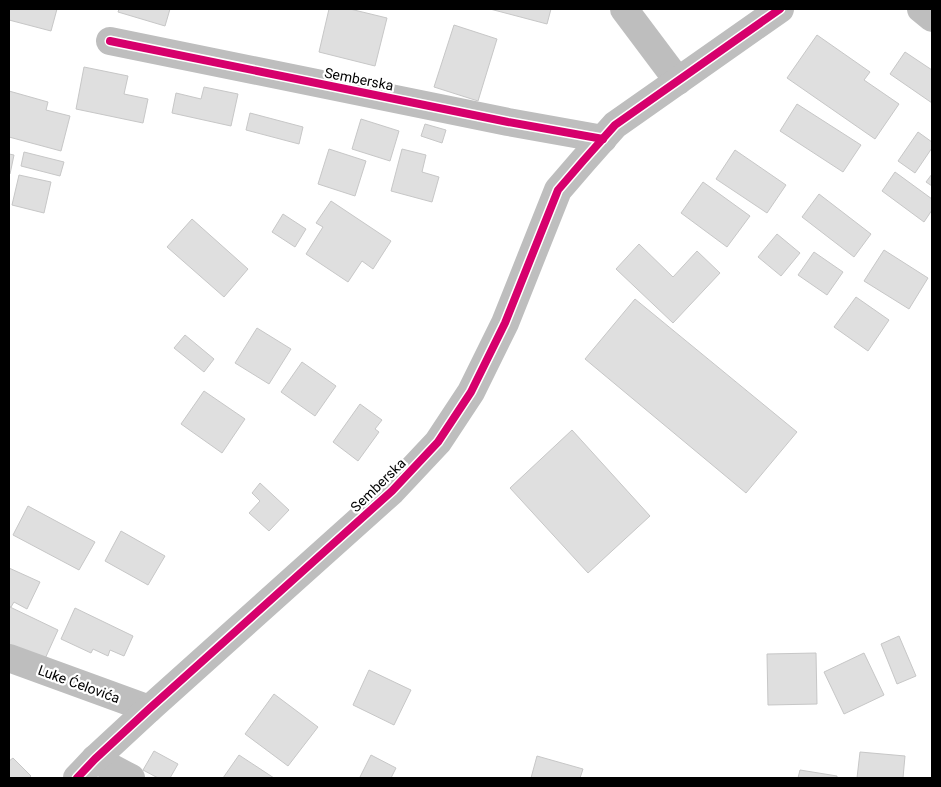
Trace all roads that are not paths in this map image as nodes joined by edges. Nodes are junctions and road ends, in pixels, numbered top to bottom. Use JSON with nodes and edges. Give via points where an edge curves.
{"nodes":[{"id":1,"x":624,"y":9,"type":"edge"},
{"id":2,"x":780,"y":9,"type":"edge"},
{"id":3,"x":921,"y":9,"type":"edge"},
{"id":4,"x":932,"y":18,"type":"edge"},
{"id":5,"x":110,"y":41,"type":"dead end"},
{"id":6,"x":678,"y":81,"type":"junction"},
{"id":7,"x":603,"y":139,"type":"junction"},
{"id":8,"x":9,"y":658,"type":"edge"},
{"id":9,"x":149,"y":709,"type":"junction"},
{"id":10,"x":95,"y":759,"type":"junction"},
{"id":11,"x":77,"y":778,"type":"edge"},
{"id":12,"x":131,"y":778,"type":"edge"}],
"edges":[{"from":1,"to":6,"type":"main road"},
{"from":2,"to":6,"type":"main road","name":"Semberska"},
{"from":3,"to":4,"type":"main road"},
{"from":5,"to":7,"type":"main road","name":"Semberska"},
{"from":6,"to":7,"type":"main road","name":"Semberska","via":[[615,125]]},
{"from":7,"to":9,"type":"main road","name":"Semberska","via":[[558,190],[505,323],[471,392],[438,442],[392,491]]},
{"from":8,"to":9,"type":"main road","name":"Luke Ćelovića"},
{"from":9,"to":10,"type":"main road","name":"Semberska"},
{"from":10,"to":11,"type":"main road","name":"Semberska"},
{"from":10,"to":12,"type":"main road"}]}
